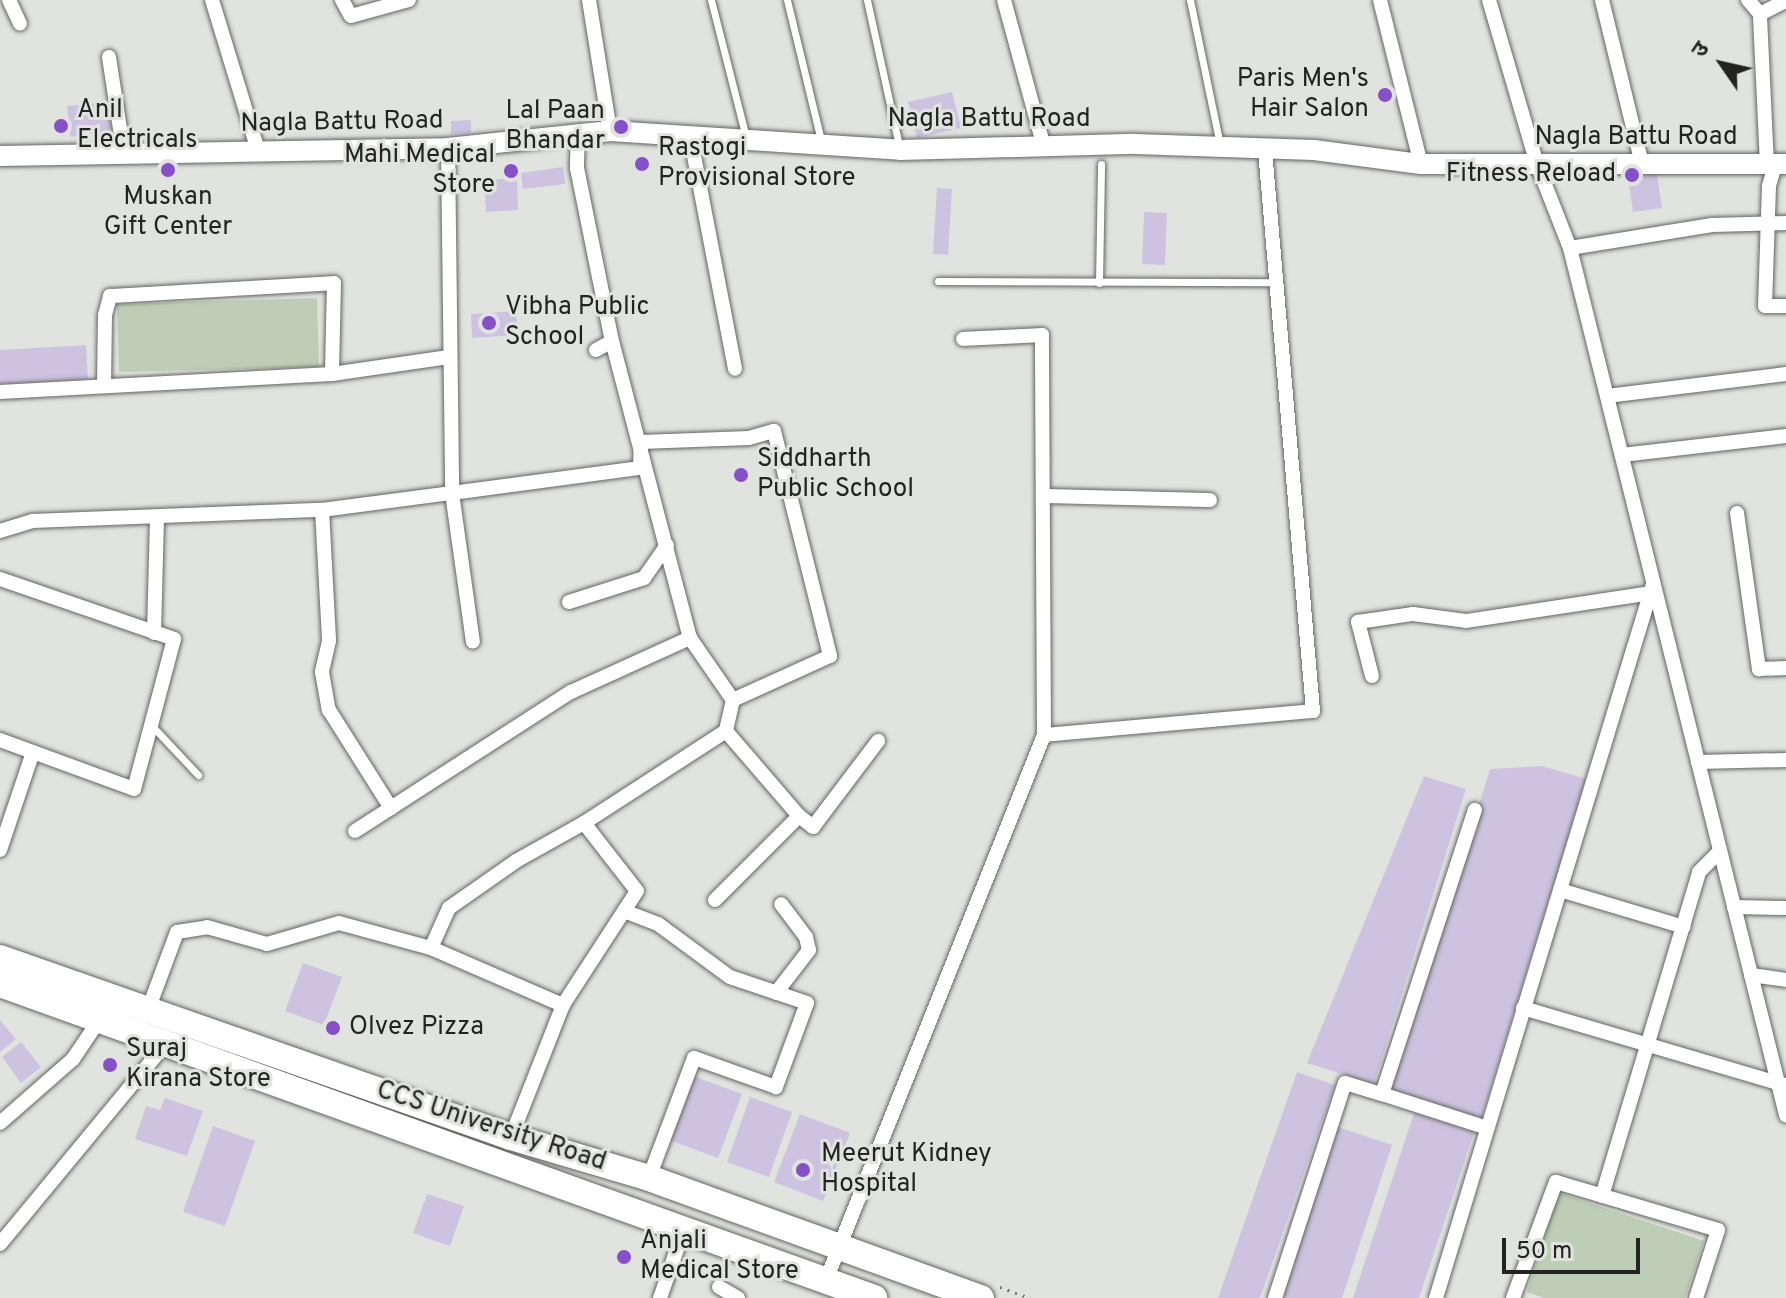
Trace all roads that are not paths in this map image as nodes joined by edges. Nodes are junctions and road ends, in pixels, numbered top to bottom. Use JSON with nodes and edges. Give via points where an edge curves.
{"nodes":[{"id":1,"x":9,"y":0,"type":"edge"},
{"id":2,"x":212,"y":0,"type":"edge"},
{"id":3,"x":342,"y":0,"type":"edge"},
{"id":4,"x":409,"y":0,"type":"edge"},
{"id":5,"x":589,"y":0,"type":"edge"},
{"id":6,"x":711,"y":0,"type":"edge"},
{"id":7,"x":787,"y":0,"type":"edge"},
{"id":8,"x":867,"y":0,"type":"edge"},
{"id":9,"x":1004,"y":0,"type":"edge"},
{"id":10,"x":1190,"y":0,"type":"edge"},
{"id":11,"x":1380,"y":0,"type":"edge"},
{"id":12,"x":1489,"y":0,"type":"edge"},
{"id":13,"x":1602,"y":0,"type":"edge"},
{"id":14,"x":1748,"y":0,"type":"edge"},
{"id":15,"x":1786,"y":1,"type":"edge"},
{"id":16,"x":1760,"y":14,"type":"junction"},
{"id":17,"x":20,"y":24,"type":"dead end"},
{"id":18,"x":109,"y":57,"type":"dead end"},
{"id":19,"x":610,"y":131,"type":"junction"},
{"id":20,"x":578,"y":134,"type":"junction"},
{"id":21,"x":690,"y":135,"type":"junction"},
{"id":22,"x":747,"y":139,"type":"junction"},
{"id":23,"x":821,"y":141,"type":"junction"},
{"id":24,"x":1044,"y":147,"type":"junction"},
{"id":25,"x":1220,"y":147,"type":"junction"},
{"id":26,"x":448,"y":148,"type":"junction"},
{"id":27,"x":258,"y":150,"type":"junction"},
{"id":28,"x":900,"y":150,"type":"junction"},
{"id":29,"x":1265,"y":150,"type":"junction"},
{"id":30,"x":124,"y":155,"type":"junction"},
{"id":31,"x":0,"y":156,"type":"edge"},
{"id":32,"x":1101,"y":164,"type":"dead end"},
{"id":33,"x":1421,"y":164,"type":"junction"},
{"id":34,"x":1537,"y":164,"type":"junction"},
{"id":35,"x":1642,"y":164,"type":"junction"},
{"id":36,"x":1776,"y":165,"type":"edge"},
{"id":37,"x":1767,"y":223,"type":"junction"},
{"id":38,"x":1786,"y":223,"type":"edge"},
{"id":39,"x":1570,"y":248,"type":"junction"},
{"id":40,"x":938,"y":281,"type":"dead end"},
{"id":41,"x":1275,"y":282,"type":"junction"},
{"id":42,"x":1099,"y":283,"type":"junction"},
{"id":43,"x":1786,"y":306,"type":"edge"},
{"id":44,"x":963,"y":339,"type":"dead end"},
{"id":45,"x":612,"y":341,"type":"junction"},
{"id":46,"x":596,"y":350,"type":"dead end"},
{"id":47,"x":449,"y":357,"type":"junction"},
{"id":48,"x":735,"y":369,"type":"dead end"},
{"id":49,"x":332,"y":374,"type":"junction"},
{"id":50,"x":1786,"y":374,"type":"edge"},
{"id":51,"x":104,"y":385,"type":"junction"},
{"id":52,"x":0,"y":392,"type":"edge"},
{"id":53,"x":1607,"y":396,"type":"junction"},
{"id":54,"x":1786,"y":436,"type":"edge"},
{"id":55,"x":641,"y":442,"type":"junction"},
{"id":56,"x":1622,"y":455,"type":"junction"},
{"id":57,"x":452,"y":493,"type":"junction"},
{"id":58,"x":1043,"y":496,"type":"junction"},
{"id":59,"x":1210,"y":500,"type":"dead end"},
{"id":60,"x":322,"y":510,"type":"junction"},
{"id":61,"x":1737,"y":513,"type":"dead end"},
{"id":62,"x":157,"y":519,"type":"junction"},
{"id":63,"x":0,"y":531,"type":"edge"},
{"id":64,"x":667,"y":545,"type":"junction"},
{"id":65,"x":0,"y":579,"type":"edge"},
{"id":66,"x":1652,"y":589,"type":"junction"},
{"id":67,"x":569,"y":602,"type":"dead end"},
{"id":68,"x":154,"y":633,"type":"junction"},
{"id":69,"x":690,"y":638,"type":"junction"},
{"id":70,"x":473,"y":642,"type":"dead end"},
{"id":71,"x":1786,"y":668,"type":"edge"},
{"id":72,"x":1372,"y":676,"type":"dead end"},
{"id":73,"x":733,"y":700,"type":"junction"},
{"id":74,"x":153,"y":727,"type":"junction"},
{"id":75,"x":726,"y":731,"type":"junction"},
{"id":76,"x":1044,"y":735,"type":"junction"},
{"id":77,"x":0,"y":740,"type":"edge"},
{"id":78,"x":878,"y":741,"type":"dead end"},
{"id":79,"x":33,"y":752,"type":"junction"},
{"id":80,"x":1786,"y":760,"type":"edge"},
{"id":81,"x":1698,"y":762,"type":"junction"},
{"id":82,"x":198,"y":775,"type":"dead end"},
{"id":83,"x":391,"y":808,"type":"junction"},
{"id":84,"x":1475,"y":810,"type":"dead end"},
{"id":85,"x":799,"y":816,"type":"junction"},
{"id":86,"x":584,"y":823,"type":"junction"},
{"id":87,"x":355,"y":831,"type":"dead end"},
{"id":88,"x":0,"y":850,"type":"edge"},
{"id":89,"x":1720,"y":851,"type":"junction"},
{"id":90,"x":1560,"y":890,"type":"junction"},
{"id":91,"x":715,"y":900,"type":"dead end"},
{"id":92,"x":781,"y":904,"type":"dead end"},
{"id":93,"x":1734,"y":907,"type":"junction"},
{"id":94,"x":1786,"y":908,"type":"edge"},
{"id":95,"x":624,"y":911,"type":"junction"},
{"id":96,"x":1684,"y":927,"type":"junction"},
{"id":97,"x":431,"y":948,"type":"junction"},
{"id":98,"x":0,"y":958,"type":"edge"},
{"id":99,"x":1751,"y":975,"type":"junction"},
{"id":100,"x":1786,"y":980,"type":"edge"},
{"id":101,"x":0,"y":984,"type":"edge"},
{"id":102,"x":776,"y":993,"type":"junction"},
{"id":103,"x":563,"y":1005,"type":"junction"},
{"id":104,"x":1523,"y":1008,"type":"junction"},
{"id":105,"x":148,"y":1010,"type":"junction"},
{"id":106,"x":100,"y":1019,"type":"junction"},
{"id":107,"x":167,"y":1042,"type":"junction"},
{"id":108,"x":1649,"y":1046,"type":"junction"},
{"id":109,"x":1782,"y":1085,"type":"edge"},
{"id":110,"x":1382,"y":1094,"type":"junction"},
{"id":111,"x":1786,"y":1115,"type":"edge"},
{"id":112,"x":0,"y":1123,"type":"edge"},
{"id":113,"x":1487,"y":1128,"type":"junction"},
{"id":114,"x":511,"y":1137,"type":"junction"},
{"id":115,"x":649,"y":1178,"type":"junction"},
{"id":116,"x":1602,"y":1196,"type":"junction"},
{"id":117,"x":683,"y":1232,"type":"junction"},
{"id":118,"x":0,"y":1244,"type":"edge"},
{"id":119,"x":838,"y":1246,"type":"junction"},
{"id":120,"x":826,"y":1280,"type":"junction"},
{"id":121,"x":719,"y":1287,"type":"dead end"},
{"id":122,"x":660,"y":1298,"type":"edge"},
{"id":123,"x":738,"y":1298,"type":"edge"},
{"id":124,"x":874,"y":1298,"type":"edge"},
{"id":125,"x":981,"y":1298,"type":"edge"},
{"id":126,"x":1275,"y":1298,"type":"edge"},
{"id":127,"x":1436,"y":1298,"type":"edge"},
{"id":128,"x":1513,"y":1298,"type":"edge"},
{"id":129,"x":1696,"y":1298,"type":"edge"}],
"edges":[{"from":1,"to":17,"type":"street"},
{"from":2,"to":27,"type":"street"},
{"from":3,"to":4,"type":"street","via":[[351,16]]},
{"from":5,"to":19,"type":"street"},
{"from":6,"to":22,"type":"lane"},
{"from":7,"to":23,"type":"lane"},
{"from":8,"to":28,"type":"lane"},
{"from":9,"to":24,"type":"street"},
{"from":10,"to":25,"type":"lane"},
{"from":11,"to":33,"type":"street"},
{"from":12,"to":34,"type":"street"},
{"from":13,"to":35,"type":"street"},
{"from":14,"to":16,"type":"street"},
{"from":15,"to":16,"type":"street"},
{"from":16,"to":36,"type":"street"},
{"from":18,"to":30,"type":"street"},
{"from":19,"to":20,"type":"street","name":"Nagla Battu Road"},
{"from":19,"to":21,"type":"street","name":"Nagla Battu Road"},
{"from":20,"to":26,"type":"street","name":"Nagla Battu Road"},
{"from":20,"to":45,"type":"street","via":[[577,168]]},
{"from":21,"to":22,"type":"street","name":"Nagla Battu Road"},
{"from":21,"to":48,"type":"street"},
{"from":22,"to":23,"type":"street","name":"Nagla Battu Road"},
{"from":23,"to":28,"type":"street","name":"Nagla Battu Road"},
{"from":24,"to":25,"type":"street","name":"Nagla Battu Road"},
{"from":24,"to":28,"type":"street","name":"Nagla Battu Road"},
{"from":25,"to":29,"type":"street","name":"Nagla Battu Road"},
{"from":26,"to":27,"type":"street","name":"Nagla Battu Road"},
{"from":26,"to":47,"type":"street"},
{"from":27,"to":30,"type":"street","name":"Nagla Battu Road"},
{"from":29,"to":33,"type":"street","name":"Nagla Battu Road","via":[[1314,150]]},
{"from":29,"to":41,"type":"street"},
{"from":30,"to":31,"type":"street","name":"Nagla Battu Road"},
{"from":32,"to":42,"type":"lane"},
{"from":33,"to":34,"type":"street","name":"Nagla Battu Road"},
{"from":34,"to":35,"type":"street","name":"Nagla Battu Road"},
{"from":34,"to":39,"type":"street"},
{"from":35,"to":36,"type":"street","name":"Nagla Battu Road"},
{"from":36,"to":37,"type":"street"},
{"from":37,"to":38,"type":"street"},
{"from":37,"to":39,"type":"street","via":[[1712,225]]},
{"from":37,"to":43,"type":"street","via":[[1765,306]]},
{"from":39,"to":53,"type":"street"},
{"from":40,"to":42,"type":"lane"},
{"from":41,"to":42,"type":"lane"},
{"from":41,"to":76,"type":"street","via":[[1313,711]]},
{"from":44,"to":58,"type":"street","via":[[1042,335]]},
{"from":45,"to":46,"type":"street"},
{"from":45,"to":55,"type":"street"},
{"from":47,"to":49,"type":"street"},
{"from":47,"to":57,"type":"street"},
{"from":49,"to":51,"type":"street"},
{"from":49,"to":51,"type":"street","via":[[334,283],[110,296]]},
{"from":50,"to":53,"type":"street"},
{"from":51,"to":52,"type":"street"},
{"from":53,"to":56,"type":"street"},
{"from":54,"to":56,"type":"street"},
{"from":55,"to":57,"type":"street","via":[[640,468]]},
{"from":55,"to":64,"type":"street"},
{"from":55,"to":73,"type":"street","via":[[749,438],[774,431],[830,656]]},
{"from":56,"to":66,"type":"street"},
{"from":57,"to":60,"type":"street"},
{"from":57,"to":70,"type":"street"},
{"from":58,"to":59,"type":"street"},
{"from":58,"to":76,"type":"street"},
{"from":60,"to":62,"type":"street"},
{"from":60,"to":83,"type":"street","via":[[329,641],[322,672],[329,710]]},
{"from":61,"to":71,"type":"street","via":[[1759,669]]},
{"from":62,"to":63,"type":"street","via":[[32,521]]},
{"from":62,"to":68,"type":"street"},
{"from":64,"to":67,"type":"street","via":[[644,578]]},
{"from":64,"to":69,"type":"street"},
{"from":65,"to":68,"type":"street"},
{"from":66,"to":72,"type":"street","via":[[1466,621],[1413,614],[1358,622]]},
{"from":66,"to":81,"type":"street"},
{"from":66,"to":90,"type":"street"},
{"from":68,"to":74,"type":"street","via":[[174,639]]},
{"from":69,"to":73,"type":"street"},
{"from":69,"to":83,"type":"street","via":[[571,692]]},
{"from":73,"to":75,"type":"street"},
{"from":74,"to":79,"type":"street","via":[[134,789]]},
{"from":74,"to":82,"type":"lane"},
{"from":75,"to":85,"type":"street"},
{"from":75,"to":86,"type":"street"},
{"from":76,"to":119,"type":"street"},
{"from":77,"to":79,"type":"street"},
{"from":78,"to":85,"type":"street","via":[[813,827]]},
{"from":79,"to":88,"type":"street"},
{"from":80,"to":81,"type":"street"},
{"from":81,"to":89,"type":"street"},
{"from":83,"to":87,"type":"street"},
{"from":84,"to":110,"type":"street"},
{"from":85,"to":91,"type":"street"},
{"from":86,"to":95,"type":"street","via":[[637,891]]},
{"from":86,"to":97,"type":"street","via":[[516,861],[449,908]]},
{"from":89,"to":93,"type":"street"},
{"from":89,"to":96,"type":"street","via":[[1699,872]]},
{"from":90,"to":96,"type":"street"},
{"from":90,"to":104,"type":"street"},
{"from":92,"to":102,"type":"street","via":[[806,937],[809,950]]},
{"from":93,"to":94,"type":"street"},
{"from":93,"to":99,"type":"street"},
{"from":95,"to":102,"type":"street","via":[[658,924],[730,977]]},
{"from":95,"to":103,"type":"street"},
{"from":96,"to":108,"type":"street"},
{"from":97,"to":103,"type":"street"},
{"from":97,"to":105,"type":"street","via":[[339,923],[267,944],[207,927],[177,932]]},
{"from":98,"to":105,"type":"highway","name":"CCS University Road"},
{"from":99,"to":100,"type":"street"},
{"from":99,"to":109,"type":"street"},
{"from":101,"to":106,"type":"highway","name":"CCS University Road"},
{"from":102,"to":115,"type":"street","via":[[807,1003],[776,1087],[694,1058]]},
{"from":103,"to":114,"type":"street"},
{"from":104,"to":108,"type":"street"},
{"from":104,"to":113,"type":"street"},
{"from":105,"to":114,"type":"highway","name":"CCS University Road"},
{"from":106,"to":107,"type":"highway","name":"CCS University Road"},
{"from":106,"to":112,"type":"street","via":[[73,1059]]},
{"from":107,"to":117,"type":"highway","name":"CCS University Road"},
{"from":107,"to":118,"type":"street"},
{"from":108,"to":109,"type":"street"},
{"from":108,"to":116,"type":"street"},
{"from":109,"to":111,"type":"street"},
{"from":110,"to":113,"type":"street"},
{"from":110,"to":126,"type":"street","via":[[1345,1083]]},
{"from":113,"to":127,"type":"street"},
{"from":114,"to":115,"type":"highway","name":"CCS University Road"},
{"from":115,"to":119,"type":"highway","name":"CCS University Road"},
{"from":116,"to":128,"type":"street","via":[[1556,1182]]},
{"from":116,"to":129,"type":"street","via":[[1718,1230]]},
{"from":117,"to":120,"type":"highway","name":"CCS University Road"},
{"from":117,"to":122,"type":"street"},
{"from":119,"to":120,"type":"street"},
{"from":119,"to":125,"type":"highway","name":"CCS University Road"},
{"from":120,"to":124,"type":"highway","name":"CCS University Road"},
{"from":121,"to":123,"type":"street"}]}
